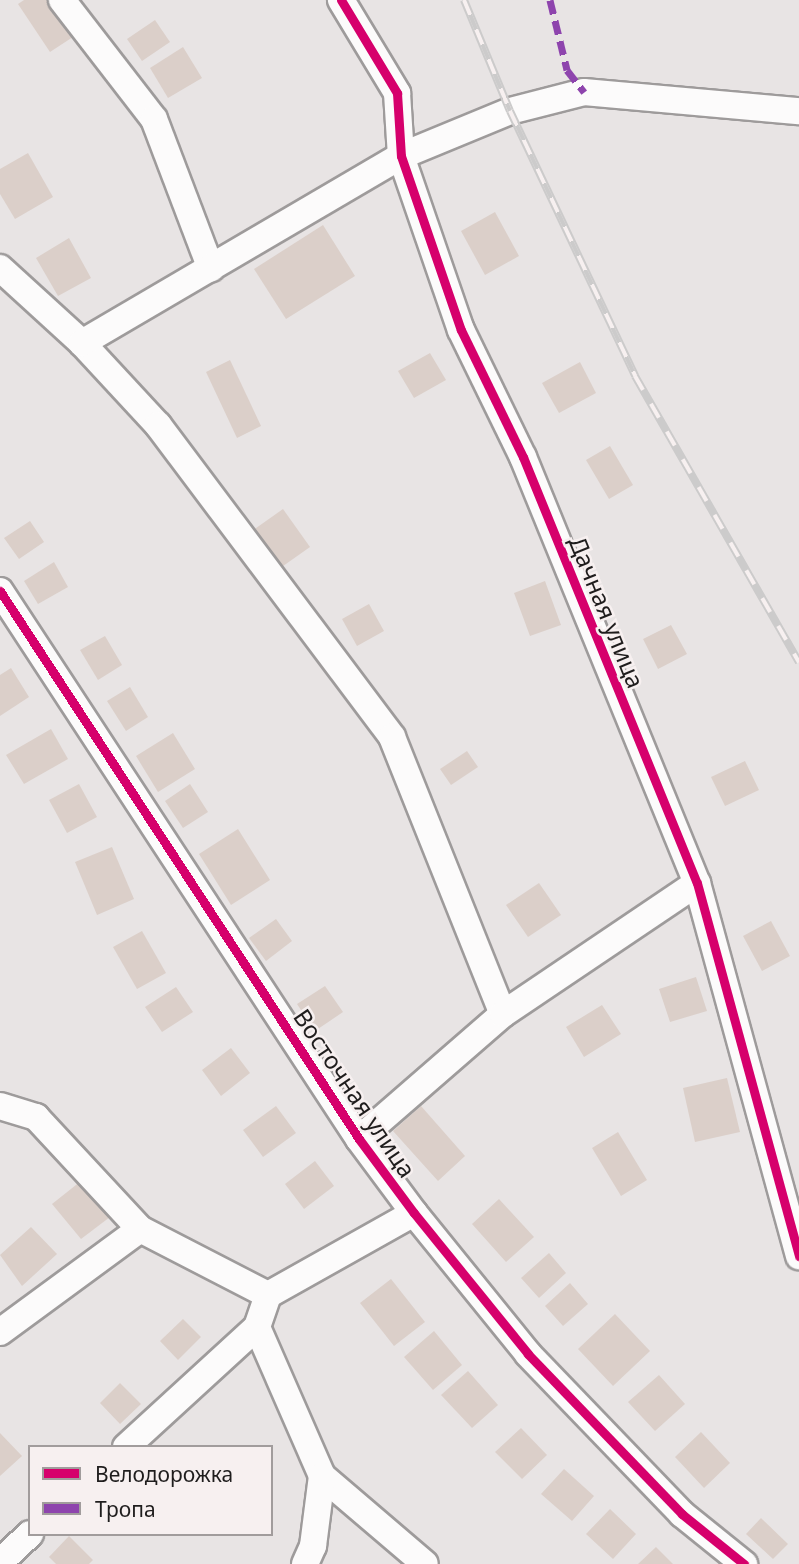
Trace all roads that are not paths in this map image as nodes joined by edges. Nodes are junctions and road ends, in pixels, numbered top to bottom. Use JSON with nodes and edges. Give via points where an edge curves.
{"nodes":[{"id":1,"x":62,"y":0,"type":"edge"},
{"id":2,"x":341,"y":0,"type":"edge"},
{"id":3,"x":799,"y":111,"type":"edge"},
{"id":4,"x":401,"y":156,"type":"junction"},
{"id":5,"x":211,"y":270,"type":"junction"},
{"id":6,"x":3,"y":279,"type":"edge"},
{"id":7,"x":82,"y":343,"type":"junction"},
{"id":8,"x":0,"y":591,"type":"edge"},
{"id":9,"x":696,"y":883,"type":"junction"},
{"id":10,"x":503,"y":1014,"type":"junction"},
{"id":11,"x":0,"y":1106,"type":"edge"},
{"id":12,"x":359,"y":1139,"type":"junction"},
{"id":13,"x":414,"y":1213,"type":"junction"},
{"id":14,"x":140,"y":1230,"type":"junction"},
{"id":15,"x":799,"y":1256,"type":"edge"},
{"id":16,"x":268,"y":1295,"type":"junction"},
{"id":17,"x":257,"y":1328,"type":"junction"},
{"id":18,"x":0,"y":1332,"type":"edge"},
{"id":19,"x":128,"y":1445,"type":"edge"},
{"id":20,"x":322,"y":1476,"type":"junction"},
{"id":21,"x":28,"y":1536,"type":"edge"},
{"id":22,"x":0,"y":1562,"type":"edge"},
{"id":23,"x":305,"y":1564,"type":"edge"},
{"id":24,"x":425,"y":1564,"type":"edge"},
{"id":25,"x":744,"y":1564,"type":"edge"}],
"edges":[{"from":1,"to":5,"type":"street","via":[[154,119]]},
{"from":2,"to":4,"type":"street","name":"Дачная улица","via":[[397,93]]},
{"from":3,"to":4,"type":"street","via":[[584,92],[510,111]]},
{"from":4,"to":5,"type":"street"},
{"from":4,"to":9,"type":"street","name":"Дачная улица","via":[[461,330],[523,457]]},
{"from":5,"to":7,"type":"street"},
{"from":6,"to":7,"type":"street"},
{"from":7,"to":10,"type":"street","via":[[158,425],[392,737]]},
{"from":8,"to":12,"type":"street","name":"Восточная улица"},
{"from":9,"to":10,"type":"street"},
{"from":9,"to":15,"type":"street","name":"Дачная улица"},
{"from":10,"to":12,"type":"street"},
{"from":11,"to":14,"type":"street","via":[[36,1117]]},
{"from":12,"to":13,"type":"street","name":"Восточная улица"},
{"from":13,"to":16,"type":"street"},
{"from":13,"to":25,"type":"street","name":"Восточная улица","via":[[528,1354],[682,1514]]},
{"from":14,"to":16,"type":"street"},
{"from":14,"to":18,"type":"street"},
{"from":16,"to":17,"type":"street"},
{"from":17,"to":19,"type":"street"},
{"from":17,"to":20,"type":"street"},
{"from":20,"to":23,"type":"street","via":[[313,1546]]},
{"from":20,"to":24,"type":"street"},
{"from":21,"to":22,"type":"street"}]}
